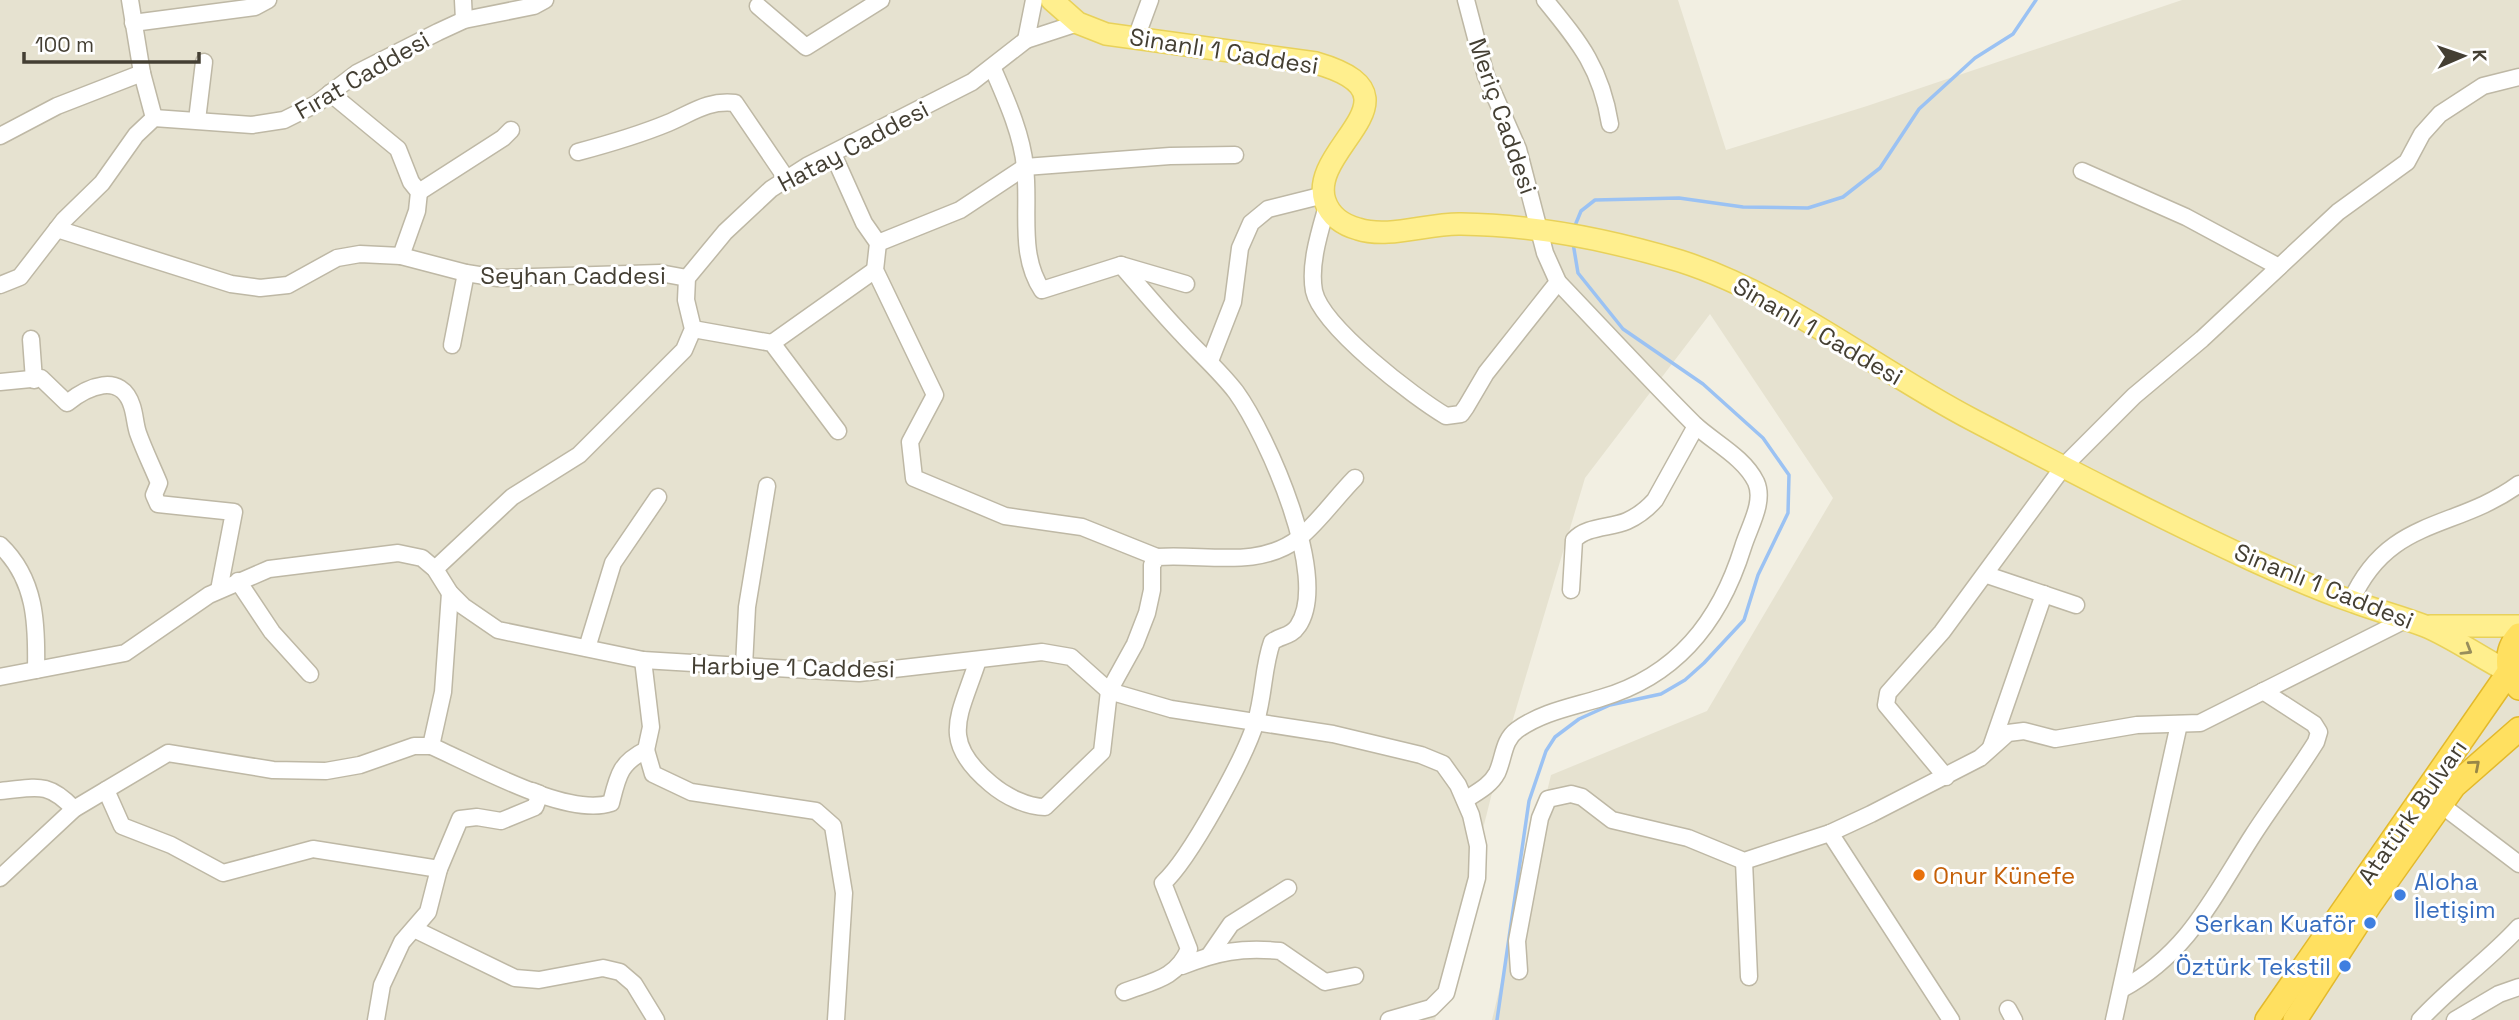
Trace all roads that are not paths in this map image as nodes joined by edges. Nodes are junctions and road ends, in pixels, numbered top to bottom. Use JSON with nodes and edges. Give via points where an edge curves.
{"nodes":[{"id":1,"x":130,"y":0,"type":"edge"},
{"id":2,"x":268,"y":0,"type":"edge"},
{"id":3,"x":463,"y":0,"type":"edge"},
{"id":4,"x":545,"y":0,"type":"edge"},
{"id":5,"x":881,"y":0,"type":"edge"},
{"id":6,"x":1034,"y":0,"type":"edge"},
{"id":7,"x":1052,"y":0,"type":"edge"},
{"id":8,"x":1150,"y":0,"type":"edge"},
{"id":9,"x":1466,"y":0,"type":"edge"},
{"id":10,"x":1545,"y":0,"type":"edge"},
{"id":11,"x":758,"y":6,"type":"dead end"},
{"id":12,"x":464,"y":20,"type":"junction"},
{"id":13,"x":133,"y":23,"type":"junction"},
{"id":14,"x":1078,"y":23,"type":"junction"},
{"id":15,"x":1136,"y":38,"type":"junction"},
{"id":16,"x":1026,"y":40,"type":"junction"},
{"id":17,"x":204,"y":62,"type":"dead end"},
{"id":18,"x":993,"y":69,"type":"junction"},
{"id":19,"x":142,"y":73,"type":"junction"},
{"id":20,"x":2519,"y":78,"type":"edge"},
{"id":21,"x":330,"y":93,"type":"junction"},
{"id":22,"x":154,"y":118,"type":"junction"},
{"id":23,"x":197,"y":120,"type":"junction"},
{"id":24,"x":1611,"y":124,"type":"dead end"},
{"id":25,"x":511,"y":130,"type":"dead end"},
{"id":26,"x":0,"y":136,"type":"edge"},
{"id":27,"x":578,"y":152,"type":"dead end"},
{"id":28,"x":833,"y":154,"type":"junction"},
{"id":29,"x":1235,"y":155,"type":"dead end"},
{"id":30,"x":1025,"y":167,"type":"junction"},
{"id":31,"x":2082,"y":171,"type":"dead end"},
{"id":32,"x":786,"y":178,"type":"junction"},
{"id":33,"x":419,"y":192,"type":"junction"},
{"id":34,"x":1325,"y":200,"type":"junction"},
{"id":35,"x":57,"y":229,"type":"junction"},
{"id":36,"x":1547,"y":232,"type":"junction"},
{"id":37,"x":878,"y":243,"type":"junction"},
{"id":38,"x":401,"y":256,"type":"junction"},
{"id":39,"x":1121,"y":265,"type":"junction"},
{"id":40,"x":2279,"y":267,"type":"junction"},
{"id":41,"x":875,"y":270,"type":"junction"},
{"id":42,"x":466,"y":273,"type":"junction"},
{"id":43,"x":687,"y":278,"type":"junction"},
{"id":44,"x":1558,"y":282,"type":"junction"},
{"id":45,"x":1186,"y":284,"type":"dead end"},
{"id":46,"x":0,"y":285,"type":"edge"},
{"id":47,"x":693,"y":329,"type":"junction"},
{"id":48,"x":31,"y":339,"type":"dead end"},
{"id":49,"x":772,"y":343,"type":"junction"},
{"id":50,"x":452,"y":345,"type":"dead end"},
{"id":51,"x":1209,"y":361,"type":"junction"},
{"id":52,"x":34,"y":380,"type":"junction"},
{"id":53,"x":0,"y":382,"type":"edge"},
{"id":54,"x":1696,"y":426,"type":"junction"},
{"id":55,"x":838,"y":431,"type":"dead end"},
{"id":56,"x":2064,"y":466,"type":"junction"},
{"id":57,"x":1355,"y":478,"type":"dead end"},
{"id":58,"x":2519,"y":484,"type":"edge"},
{"id":59,"x":767,"y":486,"type":"dead end"},
{"id":60,"x":658,"y":497,"type":"dead end"},
{"id":61,"x":1301,"y":536,"type":"junction"},
{"id":62,"x":0,"y":545,"type":"edge"},
{"id":63,"x":1157,"y":558,"type":"junction"},
{"id":64,"x":435,"y":569,"type":"junction"},
{"id":65,"x":1987,"y":575,"type":"junction"},
{"id":66,"x":238,"y":581,"type":"junction"},
{"id":67,"x":219,"y":590,"type":"junction"},
{"id":68,"x":1571,"y":590,"type":"dead end"},
{"id":69,"x":450,"y":593,"type":"junction"},
{"id":70,"x":2044,"y":594,"type":"junction"},
{"id":71,"x":2351,"y":601,"type":"junction"},
{"id":72,"x":2076,"y":605,"type":"dead end"},
{"id":73,"x":2405,"y":620,"type":"junction"},
{"id":74,"x":2426,"y":626,"type":"junction"},
{"id":75,"x":2519,"y":626,"type":"edge"},
{"id":76,"x":2519,"y":635,"type":"edge"},
{"id":77,"x":587,"y":648,"type":"junction"},
{"id":78,"x":643,"y":660,"type":"junction"},
{"id":79,"x":978,"y":660,"type":"junction"},
{"id":80,"x":744,"y":666,"type":"junction"},
{"id":81,"x":36,"y":670,"type":"junction"},
{"id":82,"x":310,"y":674,"type":"dead end"},
{"id":83,"x":0,"y":677,"type":"edge"},
{"id":84,"x":2514,"y":680,"type":"edge"},
{"id":85,"x":1109,"y":691,"type":"junction"},
{"id":86,"x":2263,"y":691,"type":"junction"},
{"id":87,"x":1256,"y":722,"type":"junction"},
{"id":88,"x":2179,"y":723,"type":"junction"},
{"id":89,"x":2519,"y":729,"type":"edge"},
{"id":90,"x":431,"y":746,"type":"junction"},
{"id":91,"x":1991,"y":748,"type":"junction"},
{"id":92,"x":646,"y":750,"type":"junction"},
{"id":93,"x":1946,"y":777,"type":"junction"},
{"id":94,"x":106,"y":790,"type":"junction"},
{"id":95,"x":0,"y":791,"type":"edge"},
{"id":96,"x":532,"y":791,"type":"junction"},
{"id":97,"x":1465,"y":800,"type":"junction"},
{"id":98,"x":2440,"y":804,"type":"junction"},
{"id":99,"x":74,"y":808,"type":"junction"},
{"id":100,"x":1830,"y":833,"type":"junction"},
{"id":101,"x":1744,"y":861,"type":"junction"},
{"id":102,"x":2519,"y":864,"type":"edge"},
{"id":103,"x":439,"y":869,"type":"junction"},
{"id":104,"x":0,"y":878,"type":"edge"},
{"id":105,"x":1288,"y":888,"type":"dead end"},
{"id":106,"x":2519,"y":926,"type":"edge"},
{"id":107,"x":414,"y":929,"type":"junction"},
{"id":108,"x":1209,"y":956,"type":"junction"},
{"id":109,"x":1182,"y":966,"type":"junction"},
{"id":110,"x":1519,"y":971,"type":"dead end"},
{"id":111,"x":1354,"y":976,"type":"dead end"},
{"id":112,"x":1749,"y":977,"type":"dead end"},
{"id":113,"x":2519,"y":987,"type":"edge"},
{"id":114,"x":2122,"y":989,"type":"junction"},
{"id":115,"x":1124,"y":992,"type":"dead end"},
{"id":116,"x":376,"y":1020,"type":"edge"},
{"id":117,"x":656,"y":1020,"type":"edge"},
{"id":118,"x":836,"y":1020,"type":"edge"},
{"id":119,"x":1389,"y":1020,"type":"edge"},
{"id":120,"x":1951,"y":1020,"type":"edge"},
{"id":121,"x":2114,"y":1020,"type":"edge"},
{"id":122,"x":2266,"y":1020,"type":"edge"},
{"id":123,"x":2295,"y":1020,"type":"edge"},
{"id":124,"x":2420,"y":1020,"type":"edge"},
{"id":125,"x":2455,"y":1020,"type":"edge"}],
"edges":[{"from":1,"to":13,"type":"street"},
{"from":2,"to":13,"type":"street","via":[[255,7]]},
{"from":3,"to":12,"type":"street"},
{"from":4,"to":12,"type":"street","name":"Fırat Caddesi"},
{"from":5,"to":11,"type":"street","via":[[806,47]]},
{"from":6,"to":16,"type":"street"},
{"from":7,"to":14,"type":"main road","name":"Sinanlı 1 Caddesi"},
{"from":8,"to":15,"type":"street"},
{"from":9,"to":36,"type":"street","name":"Meriç Caddesi","via":[[1486,76]]},
{"from":10,"to":24,"type":"street","via":[[1601,79]]},
{"from":12,"to":21,"type":"street","name":"Fırat Caddesi","via":[[381,60]]},
{"from":13,"to":19,"type":"street"},
{"from":14,"to":15,"type":"main road","name":"Sinanlı 1 Caddesi","via":[[1106,34]]},
{"from":14,"to":16,"type":"street","name":"Hatay Caddesi"},
{"from":15,"to":34,"type":"main road","name":"Sinanlı 1 Caddesi","via":[[1316,63],[1354,80],[1364,100],[1362,120],[1331,161],[1325,174]]},
{"from":16,"to":18,"type":"street","name":"Hatay Caddesi"},
{"from":17,"to":23,"type":"street"},
{"from":18,"to":28,"type":"street","name":"Hatay Caddesi"},
{"from":18,"to":30,"type":"street"},
{"from":19,"to":22,"type":"street"},
{"from":19,"to":26,"type":"street","via":[[57,106]]},
{"from":20,"to":40,"type":"street","via":[[2469,92],[2440,114],[2422,134],[2407,162],[2338,212]]},
{"from":21,"to":23,"type":"street","name":"Fırat Caddesi","via":[[300,113],[270,123]]},
{"from":21,"to":33,"type":"street","via":[[398,149]]},
{"from":22,"to":23,"type":"street","name":"Fırat Caddesi"},
{"from":22,"to":35,"type":"street","via":[[102,183]]},
{"from":25,"to":33,"type":"street"},
{"from":27,"to":32,"type":"street","via":[[670,122],[699,106],[735,103]]},
{"from":28,"to":32,"type":"street","name":"Hatay Caddesi"},
{"from":28,"to":37,"type":"street"},
{"from":29,"to":30,"type":"street"},
{"from":30,"to":37,"type":"street","via":[[960,209]]},
{"from":30,"to":39,"type":"street","via":[[1025,222],[1033,276],[1042,290]]},
{"from":31,"to":40,"type":"street","via":[[2186,217]]},
{"from":32,"to":43,"type":"street","name":"Hatay Caddesi","via":[[725,232]]},
{"from":33,"to":38,"type":"street"},
{"from":34,"to":36,"type":"main road","name":"Sinanlı 1 Caddesi","via":[[1342,222],[1368,232],[1445,224]]},
{"from":34,"to":44,"type":"street","via":[[1314,292],[1326,313],[1395,381],[1446,416],[1461,414],[1491,366]]},
{"from":34,"to":51,"type":"street","via":[[1268,208],[1251,223],[1240,248],[1233,302]]},
{"from":35,"to":38,"type":"street","name":"Seyhan Caddesi","via":[[231,284],[260,288],[288,285],[347,256]]},
{"from":35,"to":46,"type":"street","via":[[20,277]]},
{"from":36,"to":44,"type":"street","name":"Meriç Caddesi","via":[[1545,253]]},
{"from":36,"to":56,"type":"main road","name":"Sinanlı 1 Caddesi","via":[[1682,262],[1753,290],[1929,396]]},
{"from":37,"to":41,"type":"street"},
{"from":38,"to":42,"type":"street","name":"Seyhan Caddesi"},
{"from":39,"to":45,"type":"street"},
{"from":39,"to":51,"type":"street"},
{"from":40,"to":56,"type":"street","via":[[2134,396]]},
{"from":41,"to":49,"type":"street"},
{"from":41,"to":63,"type":"street","via":[[935,395],[910,442],[914,478],[1005,516],[1082,527]]},
{"from":42,"to":43,"type":"street","name":"Seyhan Caddesi","via":[[498,278],[660,273]]},
{"from":42,"to":50,"type":"street"},
{"from":43,"to":47,"type":"street","via":[[686,300]]},
{"from":44,"to":54,"type":"street"},
{"from":47,"to":49,"type":"street"},
{"from":47,"to":64,"type":"street","via":[[684,350],[579,455],[512,497]]},
{"from":48,"to":52,"type":"street"},
{"from":49,"to":55,"type":"street"},
{"from":51,"to":61,"type":"street","via":[[1254,419]]},
{"from":52,"to":53,"type":"street"},
{"from":52,"to":67,"type":"street","via":[[41,379],[67,403],[81,391],[104,383],[119,388],[132,403],[137,430],[159,483],[154,495],[158,504],[234,512]]},
{"from":54,"to":68,"type":"street","via":[[1645,510],[1626,522],[1574,540]]},
{"from":54,"to":97,"type":"street","via":[[1744,466],[1759,492],[1729,590],[1711,619],[1662,671],[1636,687],[1560,709],[1517,731],[1510,737],[1497,773]]},
{"from":56,"to":65,"type":"street"},
{"from":56,"to":71,"type":"main road","name":"Sinanlı 1 Caddesi","via":[[2182,527]]},
{"from":57,"to":61,"type":"street"},
{"from":58,"to":71,"type":"street","via":[[2385,550],[2366,571]]},
{"from":59,"to":80,"type":"street","via":[[747,607]]},
{"from":60,"to":77,"type":"street","via":[[613,563]]},
{"from":61,"to":63,"type":"street","via":[[1248,558]]},
{"from":61,"to":87,"type":"street","via":[[1310,599],[1290,635],[1272,642]]},
{"from":62,"to":81,"type":"street","via":[[32,598]]},
{"from":63,"to":85,"type":"street","via":[[1152,565],[1147,613]]},
{"from":64,"to":66,"type":"street","via":[[422,558],[398,553],[281,565]]},
{"from":64,"to":69,"type":"street","name":"Harbiye 1 Caddesi"},
{"from":65,"to":70,"type":"street"},
{"from":65,"to":93,"type":"street","via":[[1886,698],[1886,705]]},
{"from":66,"to":67,"type":"street"},
{"from":66,"to":82,"type":"street","via":[[271,632]]},
{"from":67,"to":81,"type":"street","via":[[125,653]]},
{"from":69,"to":77,"type":"street","name":"Harbiye 1 Caddesi","via":[[498,630]]},
{"from":69,"to":90,"type":"street","via":[[443,692]]},
{"from":70,"to":72,"type":"street"},
{"from":70,"to":91,"type":"street"},
{"from":71,"to":73,"type":"main road","name":"Sinanlı 1 Caddesi"},
{"from":73,"to":74,"type":"main road","name":"Sinanlı 1 Caddesi"},
{"from":73,"to":86,"type":"street"},
{"from":74,"to":75,"type":"main road"},
{"from":74,"to":84,"type":"main road","name":"Sinanlı 1 Caddesi","one_way":true},
{"from":76,"to":84,"type":"highway","via":[[2510,650]]},
{"from":77,"to":78,"type":"street","name":"Harbiye 1 Caddesi"},
{"from":78,"to":80,"type":"street","name":"Harbiye 1 Caddesi"},
{"from":78,"to":92,"type":"street","via":[[651,726]]},
{"from":79,"to":80,"type":"street","name":"Harbiye 1 Caddesi","via":[[884,672]]},
{"from":79,"to":85,"type":"street","name":"Harbiye 1 Caddesi","via":[[1059,652],[1081,664]]},
{"from":79,"to":85,"type":"street","via":[[957,726],[959,751],[972,769],[998,790],[1034,807],[1052,802],[1102,752]]},
{"from":81,"to":83,"type":"street"},
{"from":84,"to":122,"type":"highway","name":"Atatürk Bulvarı"},
{"from":85,"to":87,"type":"street","name":"Harbiye 1 Caddesi","via":[[1171,709]]},
{"from":86,"to":88,"type":"street","via":[[2214,718]]},
{"from":86,"to":114,"type":"street","via":[[2314,724],[2319,732],[2316,741],[2171,955]]},
{"from":87,"to":97,"type":"street","name":"Harbiye 1 Caddesi","via":[[1333,734],[1434,759],[1450,772]]},
{"from":87,"to":109,"type":"street","via":[[1196,840],[1163,883],[1189,949]]},
{"from":88,"to":91,"type":"street","via":[[2054,739],[2008,733]]},
{"from":88,"to":114,"type":"street"},
{"from":98,"to":89,"type":"highway","name":"Atatürk Bulvarı","one_way":true,"via":[[2465,774]]},
{"from":90,"to":94,"type":"street","via":[[414,746],[360,765],[326,771],[273,770],[168,753]]},
{"from":90,"to":96,"type":"street"},
{"from":91,"to":93,"type":"street"},
{"from":92,"to":96,"type":"street","via":[[626,761],[611,803],[597,808],[563,803]]},
{"from":92,"to":118,"type":"street","via":[[653,774],[691,792],[816,811],[833,826],[844,892]]},
{"from":93,"to":100,"type":"street"},
{"from":94,"to":99,"type":"street"},
{"from":94,"to":103,"type":"street","via":[[122,826],[223,873],[313,849]]},
{"from":95,"to":99,"type":"street","via":[[46,787]]},
{"from":96,"to":103,"type":"street","via":[[540,794],[535,807],[501,821],[460,819]]},
{"from":97,"to":119,"type":"street","name":"Harbiye 1 Caddesi","via":[[1476,830],[1479,860],[1452,976],[1441,1002]]},
{"from":98,"to":102,"type":"street"},
{"from":98,"to":123,"type":"highway","name":"Atatürk Bulvarı"},
{"from":99,"to":104,"type":"street"},
{"from":100,"to":101,"type":"street"},
{"from":100,"to":120,"type":"street"},
{"from":101,"to":110,"type":"street","via":[[1688,838],[1612,820],[1582,797],[1571,794],[1548,799],[1540,818],[1519,931]]},
{"from":101,"to":112,"type":"street"},
{"from":103,"to":107,"type":"street","via":[[428,912]]},
{"from":105,"to":108,"type":"street","via":[[1231,924]]},
{"from":106,"to":124,"type":"street"},
{"from":107,"to":116,"type":"street","via":[[402,942],[382,985]]},
{"from":107,"to":117,"type":"street","via":[[515,978],[539,979],[603,968],[620,972],[634,984]]},
{"from":108,"to":109,"type":"street"},
{"from":108,"to":111,"type":"street","via":[[1226,950],[1280,951],[1325,982]]},
{"from":109,"to":115,"type":"street"},
{"from":113,"to":125,"type":"street"},
{"from":114,"to":121,"type":"street"}]}
